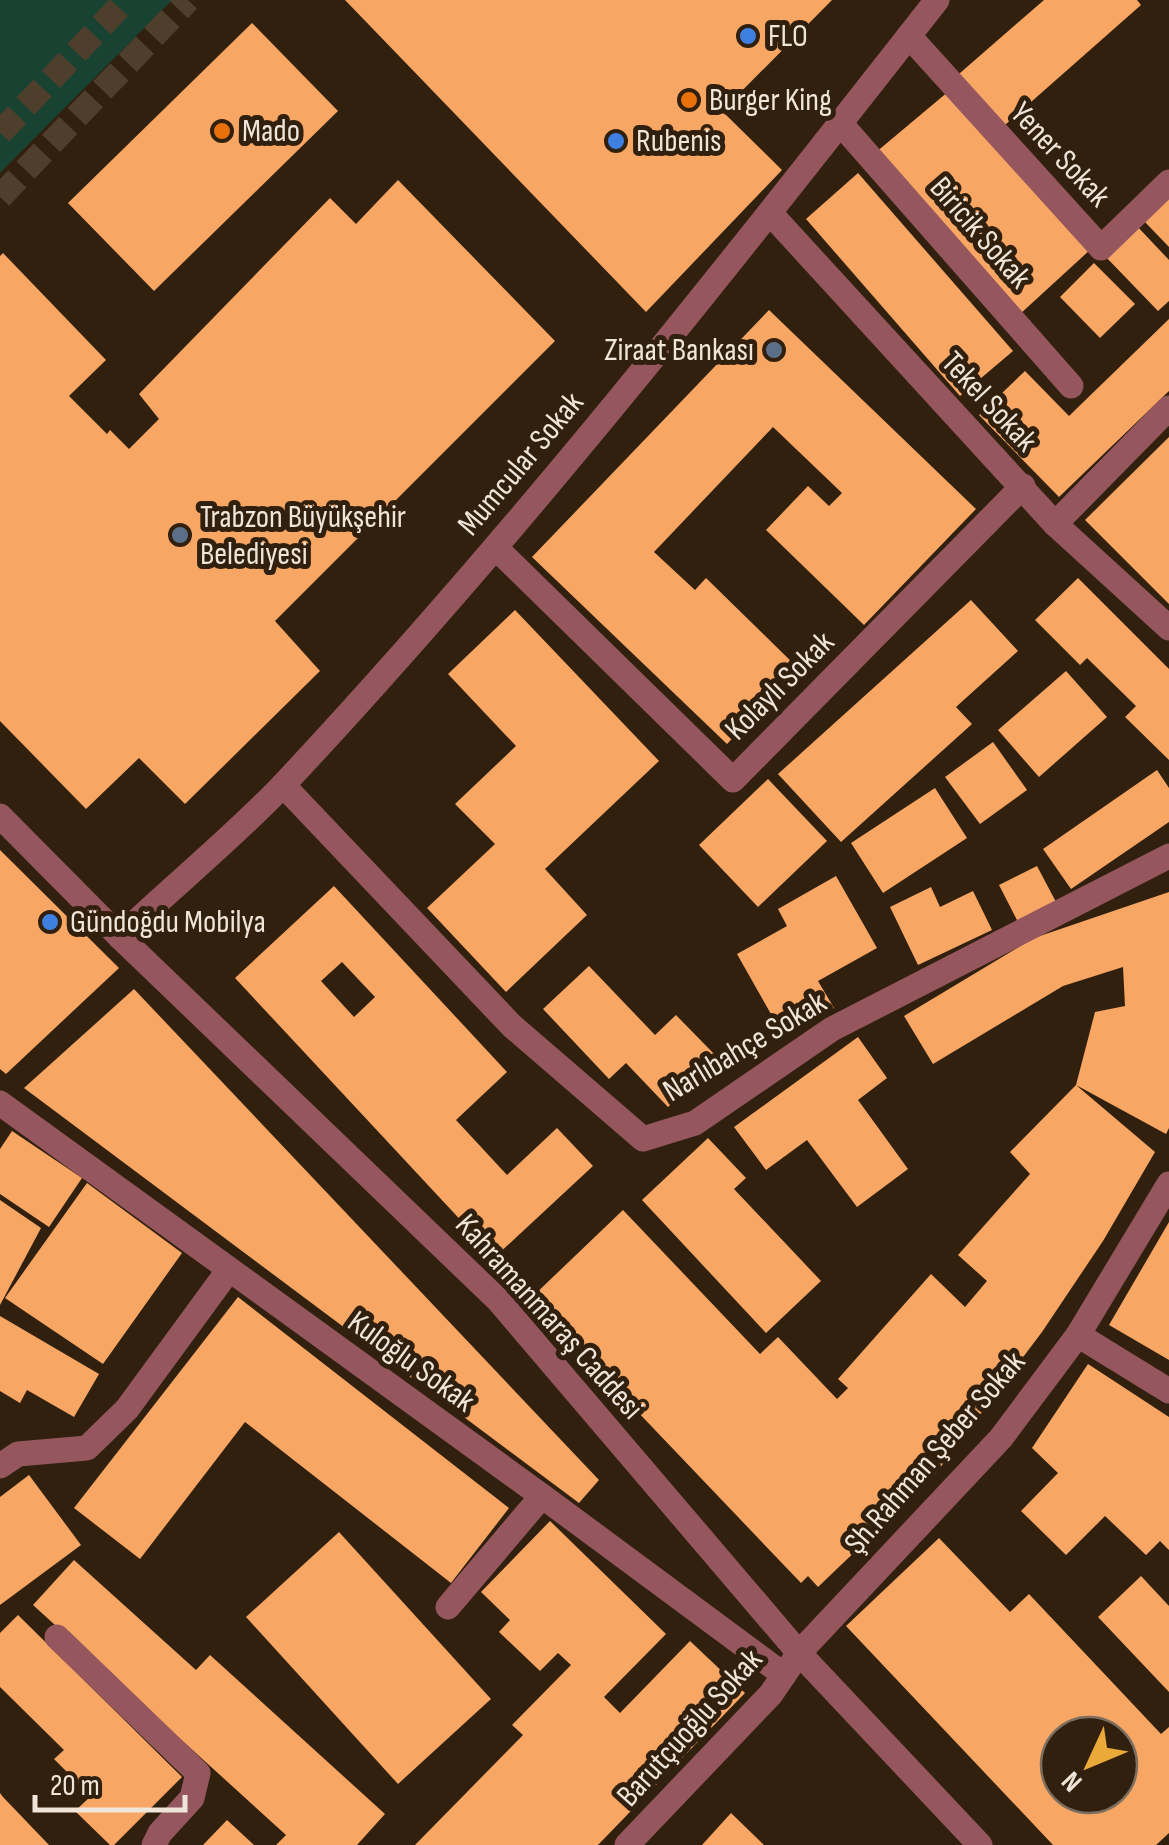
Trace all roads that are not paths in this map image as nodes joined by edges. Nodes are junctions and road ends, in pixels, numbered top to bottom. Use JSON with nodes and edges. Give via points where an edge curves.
{"nodes":[{"id":1,"x":937,"y":0,"type":"edge"},
{"id":2,"x":909,"y":36,"type":"junction"},
{"id":3,"x":840,"y":123,"type":"junction"},
{"id":4,"x":1169,"y":182,"type":"edge"},
{"id":5,"x":770,"y":213,"type":"junction"},
{"id":6,"x":1071,"y":386,"type":"dead end"},
{"id":7,"x":1169,"y":408,"type":"edge"},
{"id":8,"x":1023,"y":486,"type":"junction"},
{"id":9,"x":1056,"y":524,"type":"junction"},
{"id":10,"x":496,"y":548,"type":"junction"},
{"id":11,"x":1169,"y":628,"type":"edge"},
{"id":12,"x":282,"y":785,"type":"junction"},
{"id":13,"x":0,"y":816,"type":"edge"},
{"id":14,"x":1169,"y":856,"type":"edge"},
{"id":15,"x":120,"y":937,"type":"junction"},
{"id":16,"x":0,"y":1103,"type":"edge"},
{"id":17,"x":1169,"y":1184,"type":"edge"},
{"id":18,"x":228,"y":1272,"type":"junction"},
{"id":19,"x":1078,"y":1334,"type":"junction"},
{"id":20,"x":1169,"y":1391,"type":"edge"},
{"id":21,"x":0,"y":1466,"type":"edge"},
{"id":22,"x":542,"y":1496,"type":"junction"},
{"id":23,"x":448,"y":1607,"type":"dead end"},
{"id":24,"x":57,"y":1637,"type":"dead end"},
{"id":25,"x":799,"y":1652,"type":"junction"},
{"id":26,"x":784,"y":1675,"type":"junction"},
{"id":27,"x":154,"y":1845,"type":"edge"},
{"id":28,"x":627,"y":1845,"type":"edge"},
{"id":29,"x":980,"y":1845,"type":"edge"}],
"edges":[{"from":1,"to":2,"type":"street","name":"Mumcular Sokak"},
{"from":2,"to":3,"type":"street","name":"Mumcular Sokak"},
{"from":2,"to":4,"type":"street","name":"Yener Sokak","via":[[1101,248]]},
{"from":3,"to":5,"type":"street","name":"Mumcular Sokak"},
{"from":3,"to":6,"type":"street","name":"Biricik Sokak"},
{"from":5,"to":8,"type":"street","name":"Tekel Sokak"},
{"from":5,"to":10,"type":"street","name":"Mumcular Sokak"},
{"from":7,"to":9,"type":"street"},
{"from":8,"to":9,"type":"street","name":"Tekel Sokak"},
{"from":8,"to":10,"type":"street","name":"Kolaylı Sokak","via":[[733,780]]},
{"from":9,"to":11,"type":"street","name":"Tekel Sokak"},
{"from":10,"to":12,"type":"street","name":"Mumcular Sokak"},
{"from":12,"to":14,"type":"street","name":"Narlıbahçe Sokak","via":[[512,1026],[643,1140],[695,1122],[832,1030]]},
{"from":12,"to":15,"type":"street","name":"Mumcular Sokak"},
{"from":13,"to":15,"type":"street","name":"Kahramanmaraş Caddesi"},
{"from":15,"to":25,"type":"street","name":"Kahramanmaraş Caddesi","via":[[498,1300]]},
{"from":16,"to":18,"type":"street","name":"Kuloğlu Sokak"},
{"from":17,"to":19,"type":"street","name":"Şh.Rahman Şeber Sokak"},
{"from":18,"to":21,"type":"street","via":[[127,1409],[87,1448],[18,1454]]},
{"from":18,"to":22,"type":"street","name":"Kuloğlu Sokak"},
{"from":19,"to":20,"type":"street"},
{"from":19,"to":25,"type":"street","name":"Şh.Rahman Şeber Sokak","via":[[1000,1438]]},
{"from":22,"to":23,"type":"street"},
{"from":22,"to":26,"type":"street","name":"Kuloğlu Sokak"},
{"from":24,"to":27,"type":"street","via":[[198,1773],[192,1798]]},
{"from":25,"to":26,"type":"street","name":"Barutçuoğlu Sokak"},
{"from":25,"to":29,"type":"street","name":"Kahramanmaraş Caddesi"},
{"from":26,"to":28,"type":"street","name":"Barutçuoğlu Sokak"}]}
